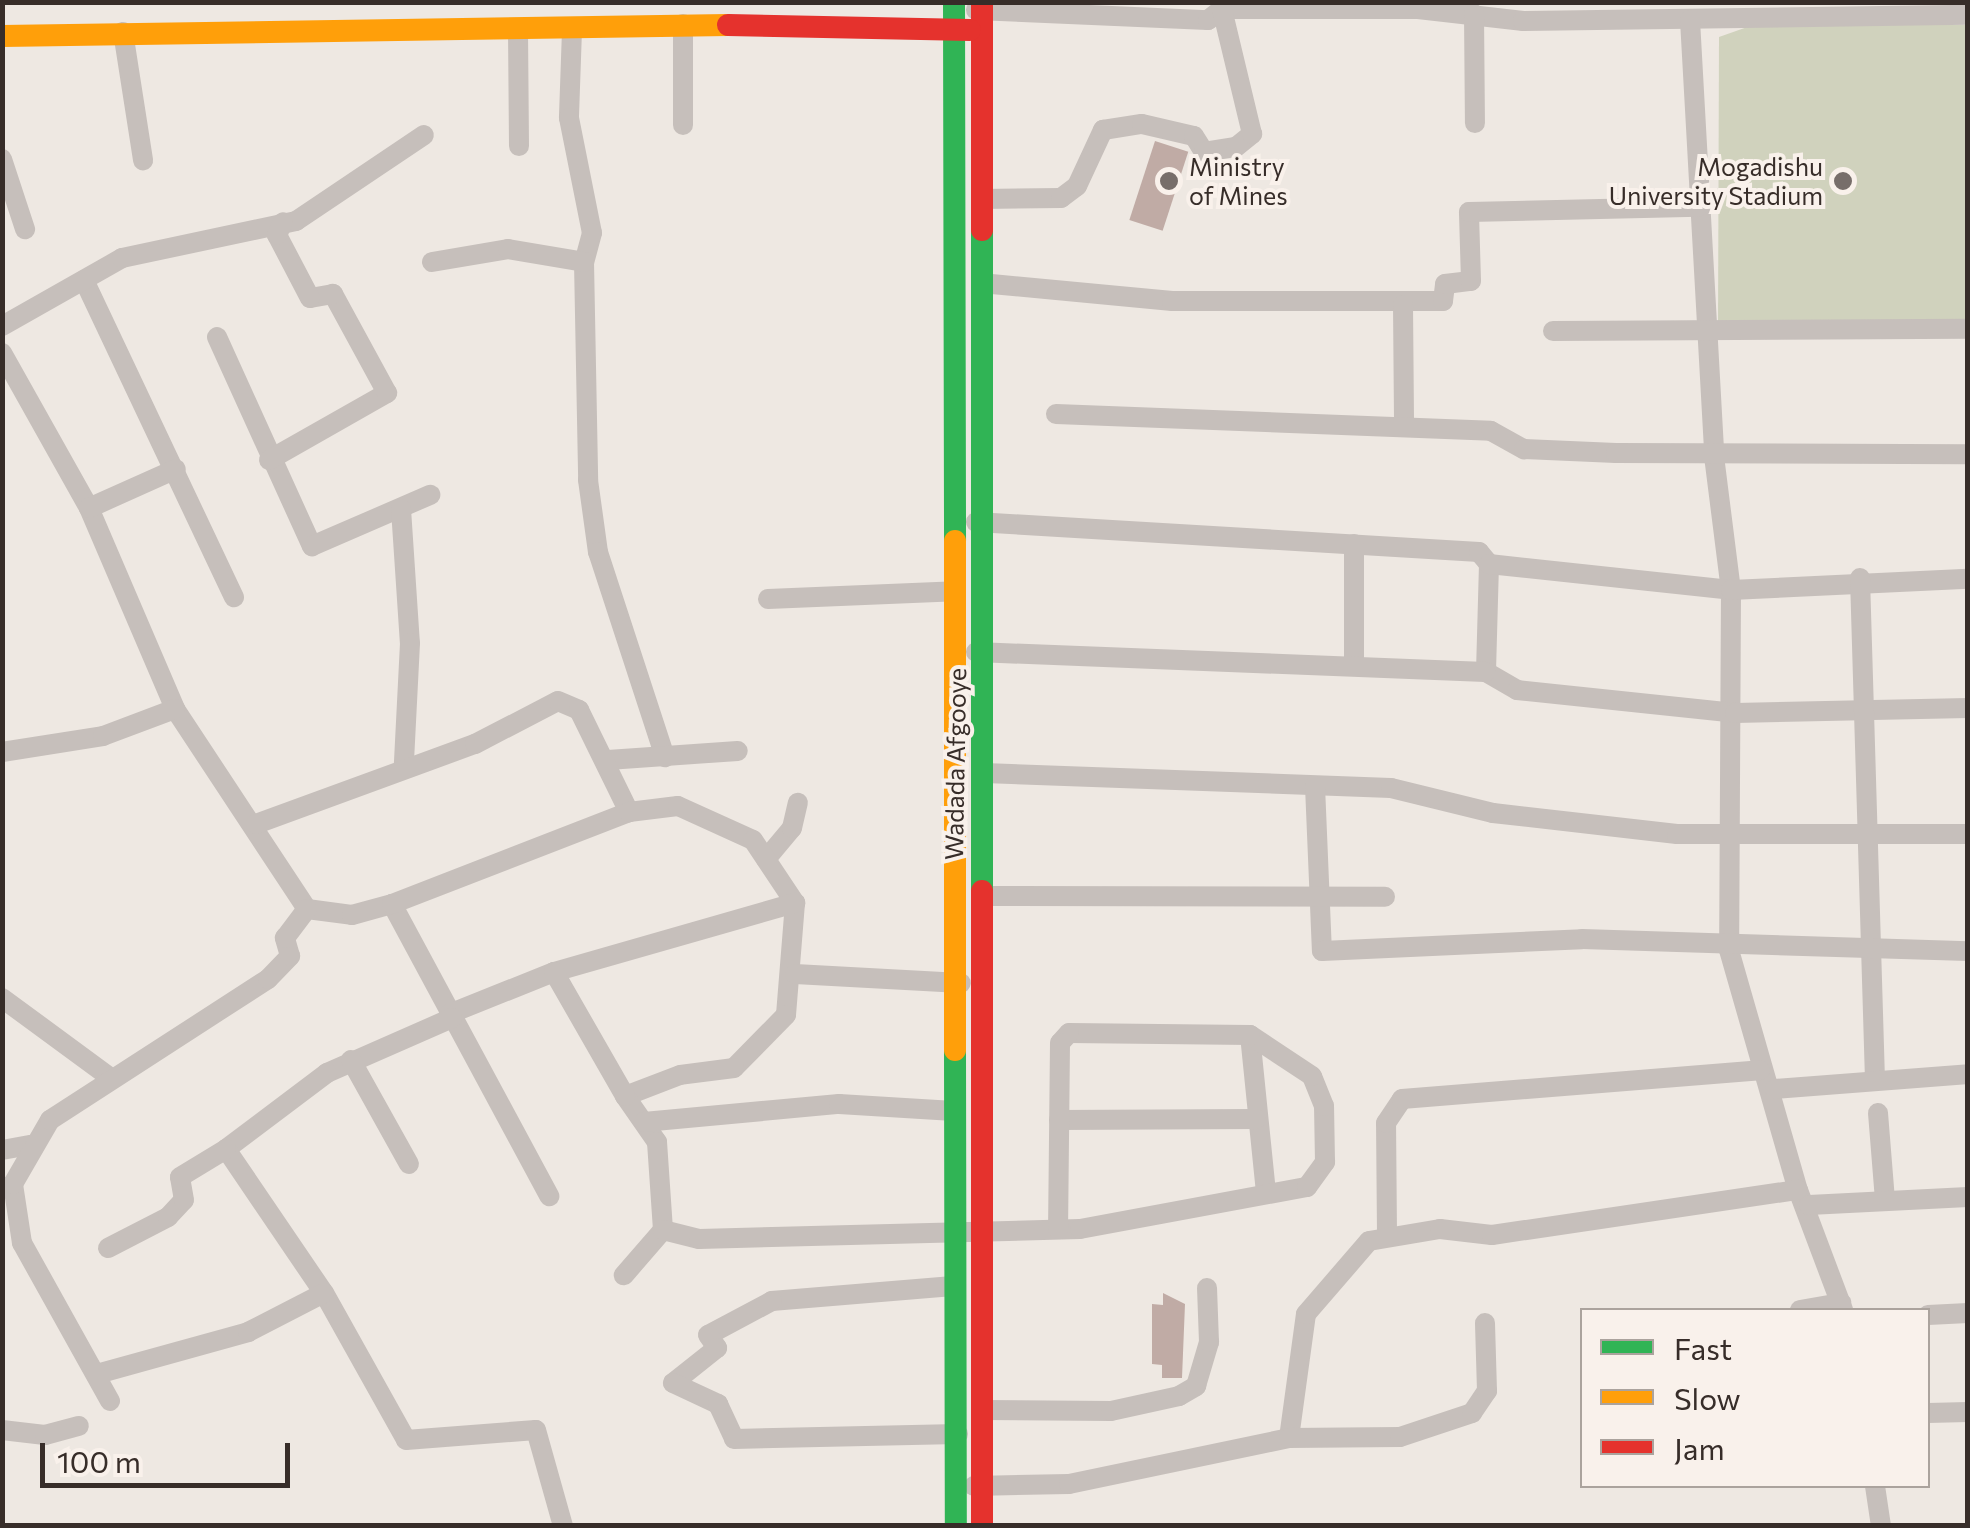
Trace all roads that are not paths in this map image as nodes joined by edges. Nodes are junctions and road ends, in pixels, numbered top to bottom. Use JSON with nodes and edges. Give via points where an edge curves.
{"nodes":[{"id":1,"x":1257,"y":6,"type":"edge"},
{"id":2,"x":1418,"y":6,"type":"edge"},
{"id":3,"x":1222,"y":9,"type":"junction"},
{"id":4,"x":1814,"y":9,"type":"edge"},
{"id":5,"x":1540,"y":10,"type":"edge"},
{"id":6,"x":1655,"y":10,"type":"edge"},
{"id":7,"x":982,"y":13,"type":"edge"},
{"id":8,"x":1474,"y":14,"type":"junction"},
{"id":9,"x":1968,"y":15,"type":"edge"},
{"id":10,"x":954,"y":17,"type":"edge"},
{"id":11,"x":1690,"y":20,"type":"junction"},
{"id":12,"x":683,"y":24,"type":"junction"},
{"id":13,"x":572,"y":30,"type":"junction"},
{"id":14,"x":518,"y":31,"type":"junction"},
{"id":15,"x":124,"y":32,"type":"junction"},
{"id":16,"x":2,"y":36,"type":"edge"},
{"id":17,"x":1475,"y":123,"type":"dead end"},
{"id":18,"x":683,"y":125,"type":"dead end"},
{"id":19,"x":424,"y":135,"type":"dead end"},
{"id":20,"x":519,"y":146,"type":"dead end"},
{"id":21,"x":2,"y":159,"type":"edge"},
{"id":22,"x":143,"y":160,"type":"dead end"},
{"id":23,"x":981,"y":199,"type":"junction"},
{"id":24,"x":1698,"y":207,"type":"junction"},
{"id":25,"x":283,"y":222,"type":"junction"},
{"id":26,"x":25,"y":229,"type":"dead end"},
{"id":27,"x":432,"y":262,"type":"dead end"},
{"id":28,"x":584,"y":262,"type":"junction"},
{"id":29,"x":84,"y":280,"type":"junction"},
{"id":30,"x":981,"y":282,"type":"junction"},
{"id":31,"x":1403,"y":304,"type":"junction"},
{"id":32,"x":2,"y":326,"type":"edge"},
{"id":33,"x":1968,"y":329,"type":"edge"},
{"id":34,"x":1554,"y":331,"type":"dead end"},
{"id":35,"x":1706,"y":336,"type":"junction"},
{"id":36,"x":217,"y":337,"type":"dead end"},
{"id":37,"x":2,"y":353,"type":"edge"},
{"id":38,"x":1056,"y":414,"type":"dead end"},
{"id":39,"x":1404,"y":427,"type":"junction"},
{"id":40,"x":1968,"y":454,"type":"edge"},
{"id":41,"x":1714,"y":456,"type":"junction"},
{"id":42,"x":269,"y":460,"type":"junction"},
{"id":43,"x":176,"y":469,"type":"junction"},
{"id":44,"x":430,"y":495,"type":"dead end"},
{"id":45,"x":89,"y":508,"type":"junction"},
{"id":46,"x":401,"y":509,"type":"junction"},
{"id":47,"x":980,"y":521,"type":"junction"},
{"id":48,"x":954,"y":529,"type":"junction"},
{"id":49,"x":1354,"y":544,"type":"junction"},
{"id":50,"x":1488,"y":564,"type":"junction"},
{"id":51,"x":1860,"y":578,"type":"junction"},
{"id":52,"x":1968,"y":579,"type":"edge"},
{"id":53,"x":1731,"y":590,"type":"junction"},
{"id":54,"x":955,"y":591,"type":"junction"},
{"id":55,"x":234,"y":597,"type":"dead end"},
{"id":56,"x":768,"y":600,"type":"dead end"},
{"id":57,"x":984,"y":652,"type":"junction"},
{"id":58,"x":954,"y":654,"type":"junction"},
{"id":59,"x":1354,"y":663,"type":"junction"},
{"id":60,"x":1486,"y":672,"type":"junction"},
{"id":61,"x":1968,"y":708,"type":"edge"},
{"id":62,"x":175,"y":709,"type":"junction"},
{"id":63,"x":1871,"y":711,"type":"junction"},
{"id":64,"x":1735,"y":713,"type":"junction"},
{"id":65,"x":738,"y":751,"type":"dead end"},
{"id":66,"x":2,"y":752,"type":"edge"},
{"id":67,"x":666,"y":757,"type":"junction"},
{"id":68,"x":608,"y":760,"type":"junction"},
{"id":69,"x":404,"y":763,"type":"junction"},
{"id":70,"x":984,"y":773,"type":"junction"},
{"id":71,"x":1315,"y":786,"type":"junction"},
{"id":72,"x":798,"y":803,"type":"dead end"},
{"id":73,"x":629,"y":812,"type":"junction"},
{"id":74,"x":256,"y":824,"type":"junction"},
{"id":75,"x":1968,"y":834,"type":"edge"},
{"id":76,"x":1725,"y":836,"type":"junction"},
{"id":77,"x":1872,"y":838,"type":"junction"},
{"id":78,"x":766,"y":858,"type":"junction"},
{"id":79,"x":980,"y":896,"type":"junction"},
{"id":80,"x":1386,"y":898,"type":"dead end"},
{"id":81,"x":1316,"y":900,"type":"junction"},
{"id":82,"x":795,"y":903,"type":"junction"},
{"id":83,"x":392,"y":904,"type":"junction"},
{"id":84,"x":306,"y":909,"type":"junction"},
{"id":85,"x":1872,"y":946,"type":"junction"},
{"id":86,"x":1729,"y":950,"type":"junction"},
{"id":87,"x":1968,"y":951,"type":"edge"},
{"id":88,"x":554,"y":972,"type":"junction"},
{"id":89,"x":795,"y":974,"type":"junction"},
{"id":90,"x":982,"y":978,"type":"junction"},
{"id":91,"x":954,"y":984,"type":"junction"},
{"id":92,"x":2,"y":998,"type":"edge"},
{"id":93,"x":450,"y":1016,"type":"junction"},
{"id":94,"x":1250,"y":1035,"type":"junction"},
{"id":95,"x":352,"y":1060,"type":"junction"},
{"id":96,"x":1760,"y":1070,"type":"junction"},
{"id":97,"x":1968,"y":1074,"type":"edge"},
{"id":98,"x":107,"y":1075,"type":"junction"},
{"id":99,"x":1875,"y":1079,"type":"junction"},
{"id":100,"x":1775,"y":1088,"type":"junction"},
{"id":101,"x":626,"y":1096,"type":"junction"},
{"id":102,"x":954,"y":1111,"type":"junction"},
{"id":103,"x":1878,"y":1113,"type":"dead end"},
{"id":104,"x":1256,"y":1119,"type":"junction"},
{"id":105,"x":1060,"y":1120,"type":"junction"},
{"id":106,"x":644,"y":1122,"type":"junction"},
{"id":107,"x":31,"y":1145,"type":"junction"},
{"id":108,"x":226,"y":1149,"type":"junction"},
{"id":109,"x":2,"y":1150,"type":"edge"},
{"id":110,"x":408,"y":1164,"type":"dead end"},
{"id":111,"x":8,"y":1187,"type":"edge"},
{"id":112,"x":1266,"y":1193,"type":"junction"},
{"id":113,"x":549,"y":1196,"type":"dead end"},
{"id":114,"x":1968,"y":1197,"type":"edge"},
{"id":115,"x":1803,"y":1198,"type":"junction"},
{"id":116,"x":1885,"y":1200,"type":"junction"},
{"id":117,"x":982,"y":1228,"type":"junction"},
{"id":118,"x":1058,"y":1229,"type":"junction"},
{"id":119,"x":663,"y":1230,"type":"junction"},
{"id":120,"x":953,"y":1234,"type":"junction"},
{"id":121,"x":1386,"y":1234,"type":"junction"},
{"id":122,"x":108,"y":1248,"type":"dead end"},
{"id":123,"x":624,"y":1275,"type":"dead end"},
{"id":124,"x":952,"y":1286,"type":"junction"},
{"id":125,"x":1207,"y":1288,"type":"dead end"},
{"id":126,"x":324,"y":1293,"type":"junction"},
{"id":127,"x":1842,"y":1307,"type":"edge"},
{"id":128,"x":1968,"y":1312,"type":"edge"},
{"id":129,"x":1930,"y":1314,"type":"edge"},
{"id":130,"x":1485,"y":1324,"type":"dead end"},
{"id":131,"x":97,"y":1374,"type":"junction"},
{"id":132,"x":110,"y":1401,"type":"dead end"},
{"id":133,"x":984,"y":1410,"type":"junction"},
{"id":134,"x":1968,"y":1412,"type":"edge"},
{"id":135,"x":1930,"y":1414,"type":"edge"},
{"id":136,"x":79,"y":1426,"type":"dead end"},
{"id":137,"x":2,"y":1430,"type":"edge"},
{"id":138,"x":958,"y":1434,"type":"junction"},
{"id":139,"x":1289,"y":1438,"type":"junction"},
{"id":140,"x":981,"y":1486,"type":"junction"},
{"id":141,"x":956,"y":1488,"type":"junction"},
{"id":142,"x":1875,"y":1488,"type":"edge"},
{"id":143,"x":563,"y":1526,"type":"edge"},
{"id":144,"x":956,"y":1526,"type":"edge"},
{"id":145,"x":982,"y":1526,"type":"edge"},
{"id":146,"x":1881,"y":1526,"type":"edge"}],
"edges":[{"from":1,"to":2,"type":"street"},
{"from":1,"to":3,"type":"street"},
{"from":2,"to":8,"type":"street"},
{"from":3,"to":7,"type":"street","via":[[1208,20]]},
{"from":3,"to":23,"type":"street","via":[[1252,134],[1236,147],[1204,152],[1194,136],[1142,124],[1103,130],[1078,186],[1062,198]]},
{"from":4,"to":9,"type":"street"},
{"from":4,"to":11,"type":"street"},
{"from":5,"to":6,"type":"street"},
{"from":5,"to":8,"type":"street"},
{"from":6,"to":11,"type":"street"},
{"from":7,"to":10,"type":"main road"},
{"from":7,"to":23,"type":"main road","name":"Wadada Afgooye"},
{"from":8,"to":17,"type":"street"},
{"from":10,"to":12,"type":"main road"},
{"from":10,"to":48,"type":"main road","name":"Wadada Afgooye"},
{"from":11,"to":24,"type":"street"},
{"from":12,"to":13,"type":"main road"},
{"from":12,"to":18,"type":"street"},
{"from":13,"to":14,"type":"main road"},
{"from":13,"to":28,"type":"street","via":[[569,118],[592,233]]},
{"from":14,"to":15,"type":"main road"},
{"from":14,"to":20,"type":"street"},
{"from":15,"to":16,"type":"main road"},
{"from":15,"to":22,"type":"street"},
{"from":19,"to":25,"type":"street","via":[[325,206]]},
{"from":21,"to":26,"type":"street"},
{"from":23,"to":30,"type":"main road","name":"Wadada Afgooye"},
{"from":24,"to":31,"type":"street","via":[[1469,212],[1471,281],[1445,284],[1443,302]]},
{"from":24,"to":35,"type":"street"},
{"from":25,"to":29,"type":"street","via":[[122,258]]},
{"from":25,"to":42,"type":"street","via":[[277,235],[310,298],[333,294],[387,393]]},
{"from":27,"to":28,"type":"street","via":[[508,249]]},
{"from":28,"to":67,"type":"street","via":[[598,552]]},
{"from":29,"to":32,"type":"street"},
{"from":29,"to":43,"type":"street"},
{"from":30,"to":31,"type":"street","via":[[1172,301]]},
{"from":30,"to":47,"type":"main road","name":"Wadada Afgooye"},
{"from":31,"to":39,"type":"street"},
{"from":33,"to":35,"type":"street"},
{"from":34,"to":35,"type":"street"},
{"from":35,"to":41,"type":"street"},
{"from":36,"to":42,"type":"street"},
{"from":37,"to":45,"type":"street"},
{"from":38,"to":39,"type":"street"},
{"from":39,"to":41,"type":"street","via":[[1491,431],[1524,449]]},
{"from":40,"to":41,"type":"street"},
{"from":41,"to":53,"type":"street"},
{"from":42,"to":46,"type":"street","via":[[312,546]]},
{"from":43,"to":45,"type":"street"},
{"from":43,"to":55,"type":"street"},
{"from":44,"to":46,"type":"street"},
{"from":45,"to":62,"type":"street"},
{"from":46,"to":69,"type":"street","via":[[410,643]]},
{"from":47,"to":48,"type":"street"},
{"from":47,"to":49,"type":"street"},
{"from":47,"to":57,"type":"main road","name":"Wadada Afgooye"},
{"from":48,"to":54,"type":"main road","name":"Wadada Afgooye"},
{"from":49,"to":50,"type":"street","via":[[1450,546]]},
{"from":49,"to":59,"type":"street"},
{"from":50,"to":53,"type":"street"},
{"from":50,"to":60,"type":"street"},
{"from":51,"to":52,"type":"street"},
{"from":51,"to":53,"type":"street"},
{"from":51,"to":63,"type":"street"},
{"from":53,"to":64,"type":"street"},
{"from":54,"to":56,"type":"street"},
{"from":54,"to":58,"type":"main road","name":"Wadada Afgooye"},
{"from":57,"to":58,"type":"street"},
{"from":57,"to":59,"type":"street"},
{"from":57,"to":70,"type":"main road","name":"Wadada Afgooye"},
{"from":58,"to":91,"type":"main road","name":"Wadada Afgooye"},
{"from":59,"to":60,"type":"street"},
{"from":60,"to":64,"type":"street","via":[[1517,690]]},
{"from":61,"to":63,"type":"street"},
{"from":62,"to":66,"type":"street","via":[[103,736]]},
{"from":62,"to":74,"type":"street"},
{"from":63,"to":64,"type":"street"},
{"from":63,"to":77,"type":"street"},
{"from":64,"to":76,"type":"street"},
{"from":65,"to":67,"type":"street"},
{"from":67,"to":68,"type":"street"},
{"from":68,"to":69,"type":"street","via":[[579,710],[558,701],[474,744]]},
{"from":68,"to":73,"type":"street"},
{"from":69,"to":74,"type":"street"},
{"from":70,"to":71,"type":"street"},
{"from":70,"to":79,"type":"main road","name":"Wadada Afgooye"},
{"from":71,"to":76,"type":"street","via":[[1424,791],[1493,813]]},
{"from":71,"to":81,"type":"street"},
{"from":72,"to":78,"type":"street"},
{"from":73,"to":78,"type":"street","via":[[678,806],[716,817]]},
{"from":73,"to":83,"type":"street","via":[[481,862]]},
{"from":74,"to":84,"type":"street"},
{"from":75,"to":77,"type":"street"},
{"from":76,"to":77,"type":"street"},
{"from":76,"to":86,"type":"street"},
{"from":77,"to":85,"type":"street"},
{"from":78,"to":82,"type":"street"},
{"from":79,"to":81,"type":"street"},
{"from":79,"to":90,"type":"main road","name":"Wadada Afgooye"},
{"from":80,"to":81,"type":"street"},
{"from":81,"to":86,"type":"street","via":[[1322,951],[1582,939]]},
{"from":82,"to":88,"type":"street"},
{"from":82,"to":89,"type":"street"},
{"from":83,"to":84,"type":"street","via":[[352,915]]},
{"from":83,"to":93,"type":"street"},
{"from":84,"to":98,"type":"street","via":[[285,938],[290,956],[268,979]]},
{"from":85,"to":86,"type":"street"},
{"from":85,"to":87,"type":"street"},
{"from":85,"to":99,"type":"street"},
{"from":86,"to":96,"type":"street","via":[[1747,992]]},
{"from":88,"to":93,"type":"street"},
{"from":88,"to":101,"type":"street"},
{"from":89,"to":91,"type":"street"},
{"from":89,"to":101,"type":"street","via":[[786,1015],[734,1068],[680,1074]]},
{"from":90,"to":91,"type":"street"},
{"from":90,"to":117,"type":"main road","name":"Wadada Afgooye"},
{"from":91,"to":102,"type":"main road","name":"Wadada Afgooye"},
{"from":92,"to":98,"type":"street"},
{"from":93,"to":95,"type":"street"},
{"from":93,"to":113,"type":"street"},
{"from":94,"to":104,"type":"street"},
{"from":94,"to":105,"type":"street","via":[[1069,1033],[1060,1044]]},
{"from":94,"to":112,"type":"street","via":[[1312,1076],[1324,1106],[1318,1180]]},
{"from":95,"to":108,"type":"street"},
{"from":95,"to":110,"type":"street"},
{"from":96,"to":100,"type":"street"},
{"from":96,"to":121,"type":"street","via":[[1402,1099],[1386,1123]]},
{"from":97,"to":99,"type":"street"},
{"from":98,"to":107,"type":"street"},
{"from":99,"to":100,"type":"street"},
{"from":100,"to":115,"type":"street"},
{"from":101,"to":106,"type":"street"},
{"from":102,"to":106,"type":"street","via":[[840,1104]]},
{"from":102,"to":120,"type":"main road","name":"Wadada Afgooye"},
{"from":103,"to":116,"type":"street"},
{"from":104,"to":105,"type":"street"},
{"from":104,"to":112,"type":"street"},
{"from":105,"to":118,"type":"street"},
{"from":106,"to":119,"type":"street","via":[[657,1142]]},
{"from":107,"to":109,"type":"street"},
{"from":107,"to":111,"type":"street"},
{"from":108,"to":122,"type":"street","via":[[180,1177],[184,1200],[168,1217]]},
{"from":108,"to":126,"type":"street"},
{"from":111,"to":131,"type":"street","via":[[22,1243]]},
{"from":112,"to":118,"type":"street"},
{"from":114,"to":116,"type":"street"},
{"from":115,"to":116,"type":"street"},
{"from":115,"to":121,"type":"street","via":[[1492,1236]]},
{"from":115,"to":127,"type":"street"},
{"from":117,"to":118,"type":"street"},
{"from":117,"to":120,"type":"street"},
{"from":117,"to":133,"type":"main road","name":"Wadada Afgooye"},
{"from":119,"to":120,"type":"street","via":[[699,1239]]},
{"from":119,"to":123,"type":"street"},
{"from":120,"to":124,"type":"main road","name":"Wadada Afgooye"},
{"from":121,"to":139,"type":"street","via":[[1354,1249],[1306,1314]]},
{"from":124,"to":138,"type":"main road","name":"Wadada Afgooye"},
{"from":124,"to":138,"type":"street","via":[[772,1301],[708,1335],[717,1348],[673,1383],[718,1404],[734,1439]]},
{"from":125,"to":133,"type":"street","via":[[1210,1342],[1196,1386],[1179,1396],[1111,1412]]},
{"from":126,"to":131,"type":"street","via":[[248,1332]]},
{"from":126,"to":143,"type":"street","via":[[406,1440],[543,1436]]},
{"from":128,"to":129,"type":"street"},
{"from":130,"to":139,"type":"street","via":[[1488,1391],[1472,1414],[1382,1439]]},
{"from":131,"to":132,"type":"street"},
{"from":133,"to":140,"type":"main road","name":"Wadada Afgooye"},
{"from":134,"to":135,"type":"street"},
{"from":136,"to":137,"type":"street","via":[[44,1435]]},
{"from":138,"to":141,"type":"main road","name":"Wadada Afgooye"},
{"from":139,"to":140,"type":"street","via":[[1069,1484]]},
{"from":140,"to":141,"type":"street"},
{"from":140,"to":145,"type":"main road","name":"Wadada Afgooye"},
{"from":141,"to":144,"type":"main road","name":"Wadada Afgooye"},
{"from":142,"to":146,"type":"street"}]}
